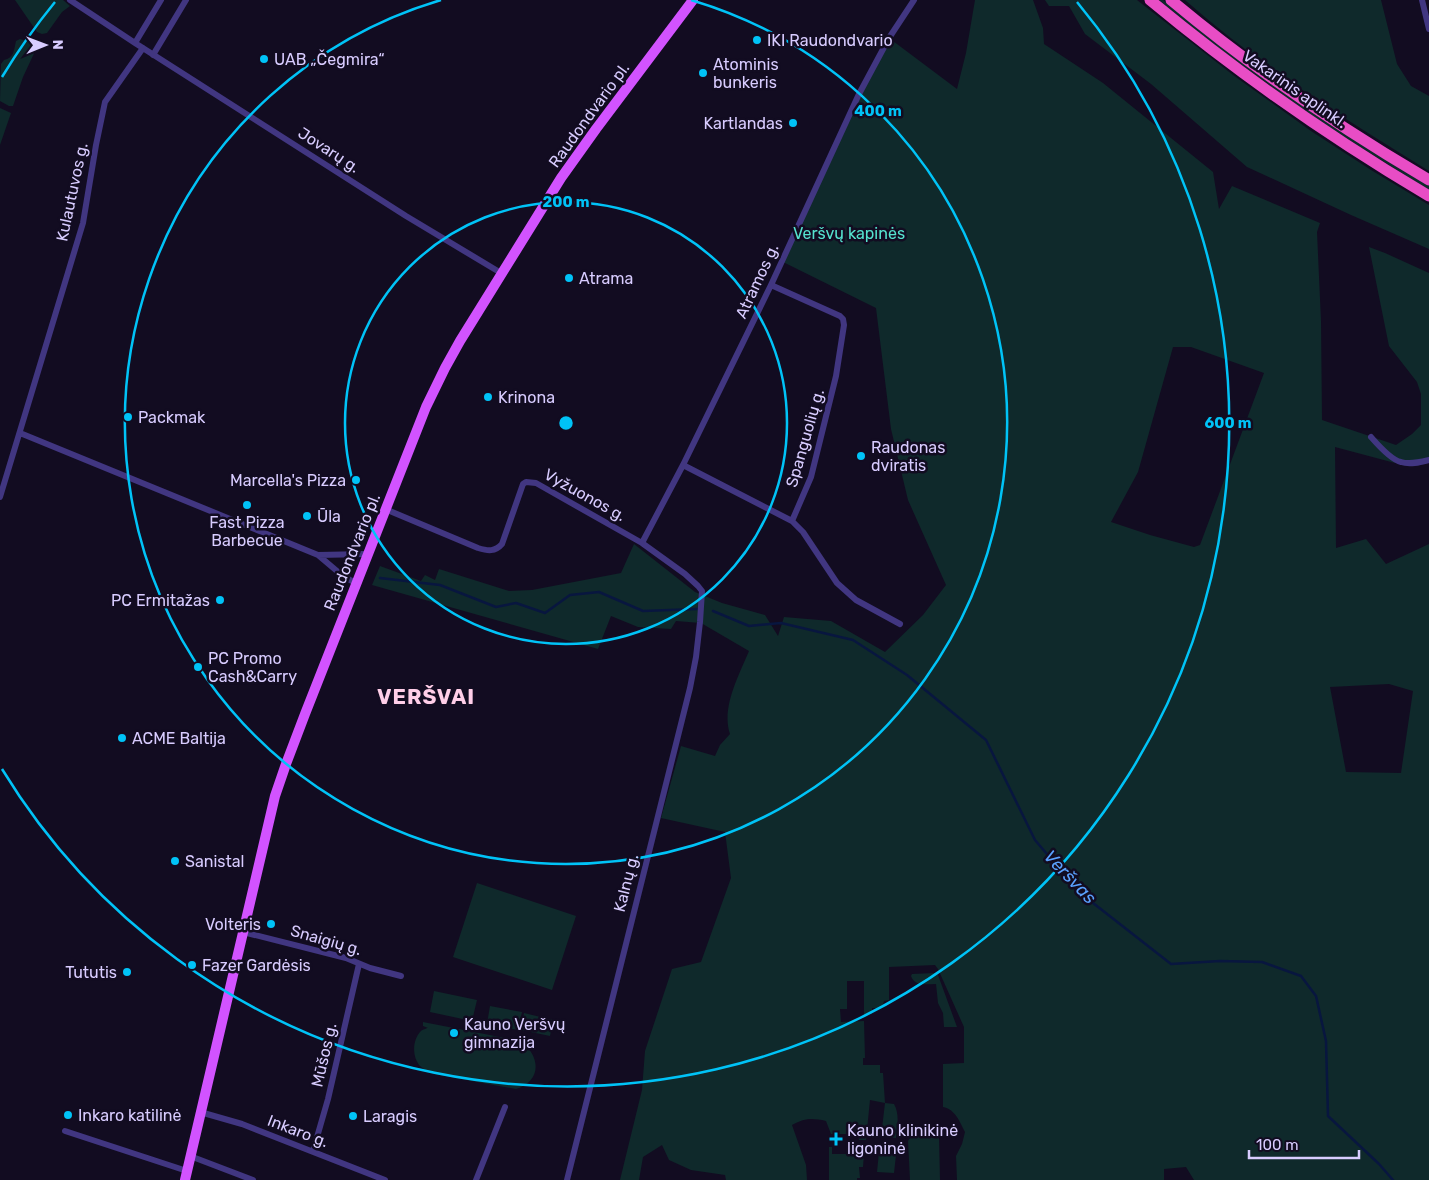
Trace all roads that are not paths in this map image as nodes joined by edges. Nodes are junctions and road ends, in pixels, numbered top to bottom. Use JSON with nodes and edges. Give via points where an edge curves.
{"nodes":[{"id":1,"x":70,"y":0,"type":"edge"},
{"id":2,"x":161,"y":0,"type":"edge"},
{"id":3,"x":186,"y":0,"type":"edge"},
{"id":4,"x":693,"y":0,"type":"edge"},
{"id":5,"x":914,"y":0,"type":"edge"},
{"id":6,"x":1150,"y":0,"type":"edge"},
{"id":7,"x":1171,"y":0,"type":"edge"},
{"id":8,"x":1422,"y":0,"type":"edge"},
{"id":9,"x":1429,"y":30,"type":"edge"},
{"id":10,"x":135,"y":43,"type":"junction"},
{"id":11,"x":143,"y":48,"type":"junction"},
{"id":12,"x":153,"y":54,"type":"junction"},
{"id":13,"x":1429,"y":180,"type":"edge"},
{"id":14,"x":1429,"y":196,"type":"edge"},
{"id":15,"x":502,"y":273,"type":"junction"},
{"id":16,"x":771,"y":285,"type":"junction"},
{"id":17,"x":20,"y":433,"type":"junction"},
{"id":18,"x":1371,"y":437,"type":"dead end"},
{"id":19,"x":1429,"y":460,"type":"edge"},
{"id":20,"x":683,"y":466,"type":"junction"},
{"id":21,"x":0,"y":497,"type":"edge"},
{"id":22,"x":385,"y":509,"type":"junction"},
{"id":23,"x":792,"y":522,"type":"junction"},
{"id":24,"x":642,"y":544,"type":"junction"},
{"id":25,"x":367,"y":554,"type":"junction"},
{"id":26,"x":318,"y":555,"type":"junction"},
{"id":27,"x":356,"y":583,"type":"junction"},
{"id":28,"x":900,"y":624,"type":"dead end"},
{"id":29,"x":243,"y":932,"type":"junction"},
{"id":30,"x":360,"y":964,"type":"junction"},
{"id":31,"x":401,"y":976,"type":"dead end"},
{"id":32,"x":505,"y":1107,"type":"dead end"},
{"id":33,"x":200,"y":1112,"type":"junction"},
{"id":34,"x":65,"y":1131,"type":"dead end"},
{"id":35,"x":313,"y":1151,"type":"junction"},
{"id":36,"x":190,"y":1156,"type":"junction"},
{"id":37,"x":186,"y":1176,"type":"edge"},
{"id":38,"x":253,"y":1180,"type":"edge"},
{"id":39,"x":385,"y":1180,"type":"edge"},
{"id":40,"x":476,"y":1180,"type":"edge"},
{"id":41,"x":567,"y":1180,"type":"edge"}],
"edges":[{"from":1,"to":10,"type":"street"},
{"from":2,"to":10,"type":"street"},
{"from":3,"to":12,"type":"street"},
{"from":4,"to":15,"type":"main road","name":"Raudondvario pl.","via":[[566,171]]},
{"from":5,"to":16,"type":"street","name":"Atramos g.","via":[[859,94]]},
{"from":6,"to":14,"type":"highway","name":"Vakarinis aplinkl.","via":[[1248,78]]},
{"from":7,"to":13,"type":"highway","name":"Vakarinis aplinkl.","via":[[1324,114]]},
{"from":8,"to":9,"type":"street"},
{"from":10,"to":11,"type":"street"},
{"from":11,"to":12,"type":"street","name":"Jovarų g."},
{"from":11,"to":17,"type":"street","name":"Kulautuvos g.","via":[[104,102],[83,223]]},
{"from":12,"to":15,"type":"street","name":"Jovarų g.","via":[[406,216]]},
{"from":15,"to":22,"type":"main road","name":"Raudondvario pl.","via":[[444,368]]},
{"from":16,"to":20,"type":"street","name":"Atramos g."},
{"from":16,"to":23,"type":"street","name":"Spanguolių g.","via":[[840,316],[844,325],[836,376],[811,477]]},
{"from":17,"to":21,"type":"street","name":"Kulautuvos g."},
{"from":17,"to":26,"type":"street"},
{"from":18,"to":19,"type":"street","via":[[1379,447],[1401,462]]},
{"from":20,"to":23,"type":"street"},
{"from":20,"to":24,"type":"street","name":"Atramos g."},
{"from":22,"to":24,"type":"street","name":"Vyžuonos g.","via":[[478,548],[495,550],[502,544],[523,484],[531,482]]},
{"from":22,"to":25,"type":"main road","name":"Raudondvario pl."},
{"from":23,"to":28,"type":"street","via":[[803,532],[837,583],[856,600]]},
{"from":24,"to":41,"type":"street","name":"Kalnų g.","via":[[686,574],[702,592],[696,657]]},
{"from":25,"to":26,"type":"street"},
{"from":25,"to":27,"type":"main road","name":"Raudondvario pl."},
{"from":26,"to":27,"type":"street"},
{"from":27,"to":29,"type":"main road","name":"Raudondvario pl.","via":[[286,764]]},
{"from":29,"to":30,"type":"street","name":"Snaigių g."},
{"from":29,"to":33,"type":"main road","name":"Raudondvario pl."},
{"from":30,"to":31,"type":"street","name":"Snaigių g."},
{"from":30,"to":35,"type":"street","name":"Mūšos g."},
{"from":32,"to":40,"type":"street"},
{"from":33,"to":35,"type":"street","name":"Inkaro g."},
{"from":33,"to":36,"type":"main road","name":"Raudondvario pl."},
{"from":34,"to":37,"type":"street"},
{"from":35,"to":39,"type":"street","name":"Inkaro g."},
{"from":36,"to":37,"type":"main road","name":"Raudondvario pl."},
{"from":36,"to":38,"type":"street"}]}
